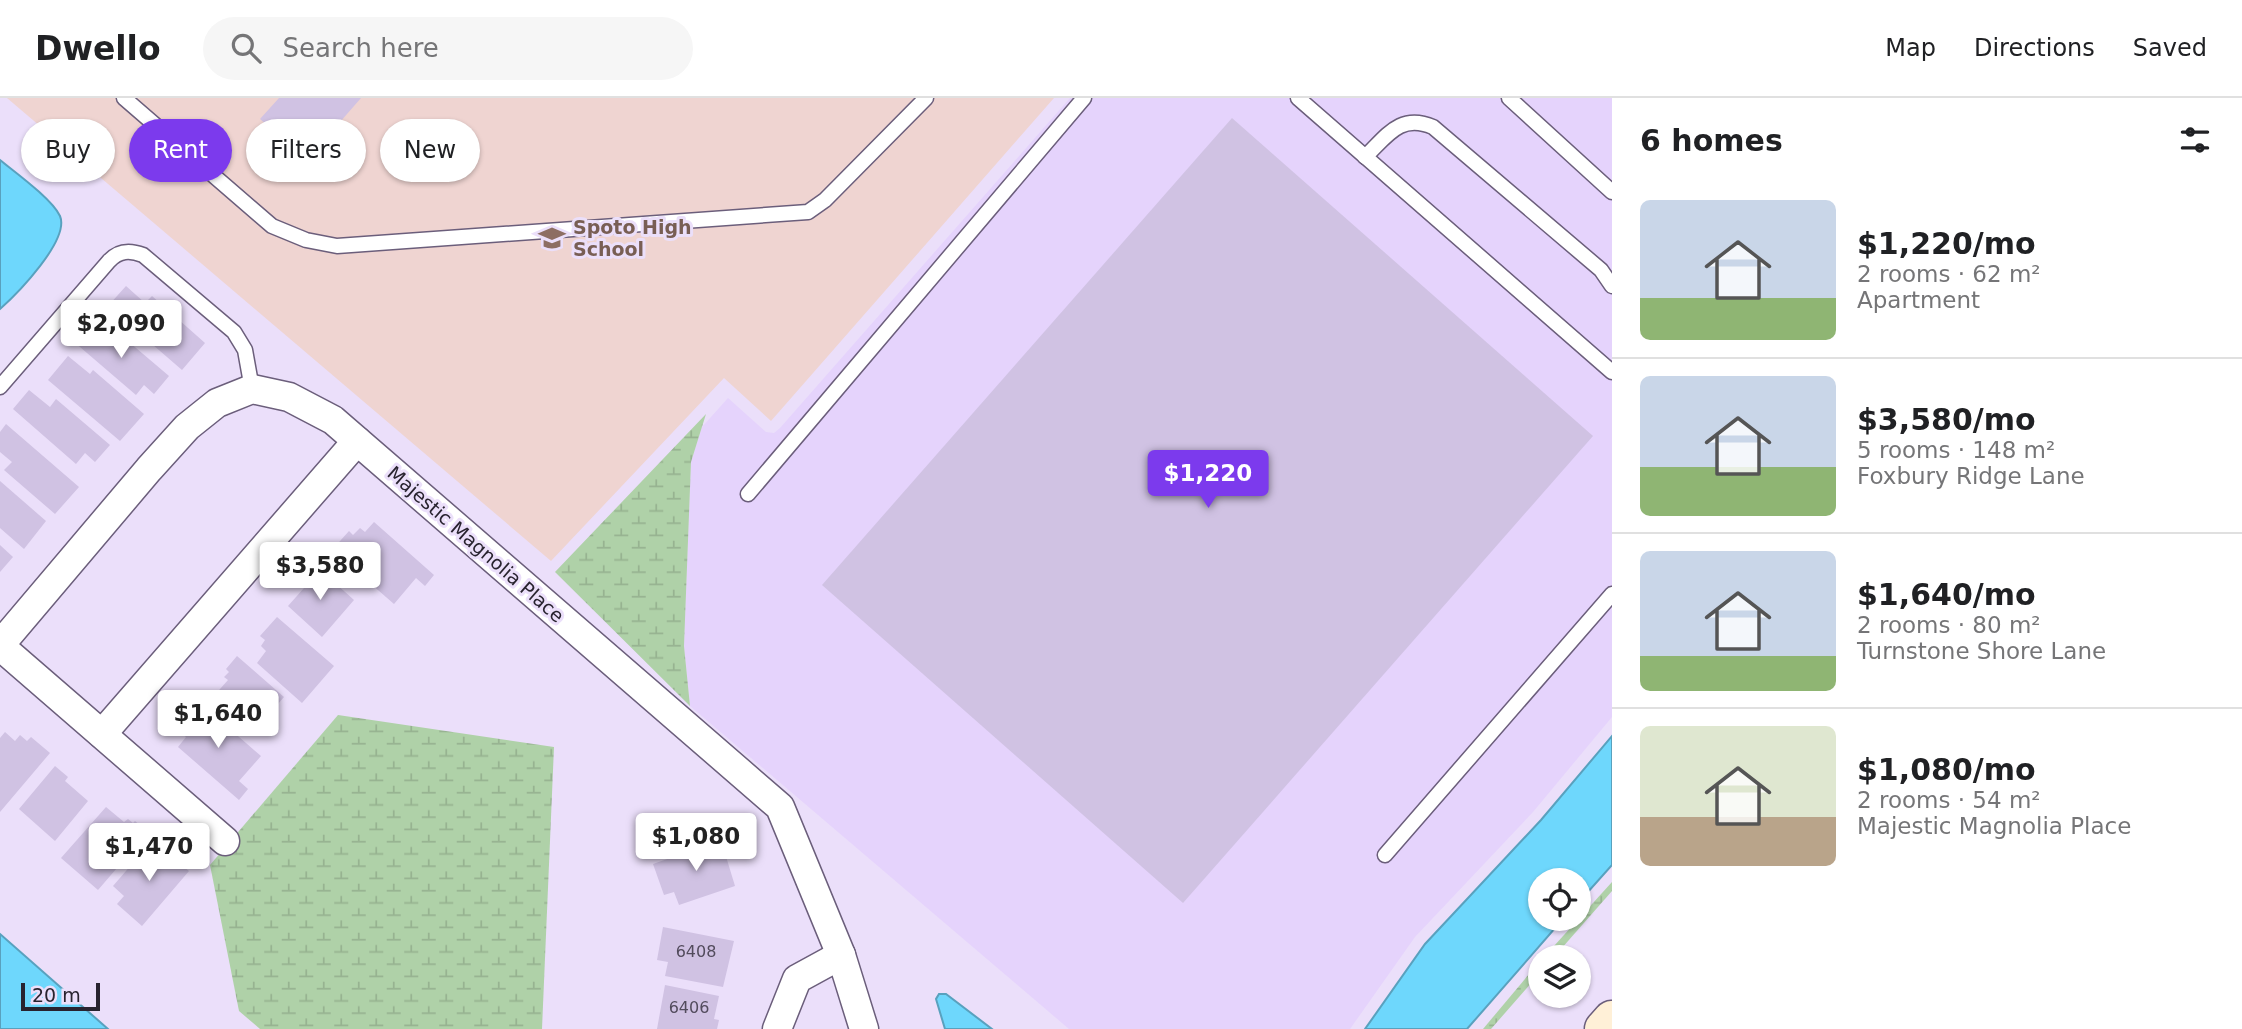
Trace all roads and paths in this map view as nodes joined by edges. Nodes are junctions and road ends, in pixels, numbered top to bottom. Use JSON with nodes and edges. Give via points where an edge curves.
{"nodes":[{"id":1,"x":124,"y":98,"type":"edge"},
{"id":2,"x":926,"y":98,"type":"edge"},
{"id":3,"x":1084,"y":98,"type":"edge"},
{"id":4,"x":1298,"y":98,"type":"edge"},
{"id":5,"x":1509,"y":98,"type":"edge"},
{"id":6,"x":1365,"y":157,"type":"junction"},
{"id":7,"x":1612,"y":192,"type":"edge"},
{"id":8,"x":1612,"y":286,"type":"edge"},
{"id":9,"x":1612,"y":372,"type":"edge"},
{"id":10,"x":0,"y":387,"type":"edge"},
{"id":11,"x":251,"y":389,"type":"junction"},
{"id":12,"x":357,"y":441,"type":"junction"},
{"id":13,"x":748,"y":494,"type":"dead end"},
{"id":14,"x":1612,"y":594,"type":"edge"},
{"id":15,"x":0,"y":645,"type":"edge"},
{"id":16,"x":102,"y":734,"type":"junction"},
{"id":17,"x":225,"y":841,"type":"dead end"},
{"id":18,"x":1385,"y":855,"type":"dead end"},
{"id":19,"x":841,"y":955,"type":"junction"},
{"id":20,"x":1612,"y":1020,"type":"edge"},
{"id":21,"x":778,"y":1029,"type":"edge"},
{"id":22,"x":864,"y":1029,"type":"edge"},
{"id":23,"x":1604,"y":1029,"type":"edge"}],
"edges":[{"from":1,"to":2,"type":"lane","via":[[272,226],[337,246],[808,212]]},
{"from":3,"to":13,"type":"lane"},
{"from":4,"to":6,"type":"lane"},
{"from":5,"to":7,"type":"lane"},
{"from":6,"to":8,"type":"lane","via":[[1400,125],[1412,121],[1433,127],[1601,270]]},
{"from":6,"to":9,"type":"lane"},
{"from":10,"to":11,"type":"lane","via":[[109,261],[127,251],[144,255],[234,332],[245,350]]},
{"from":11,"to":12,"type":"street","name":"Majestic Magnolia Place","via":[[289,397],[333,420]]},
{"from":11,"to":15,"type":"street","via":[[217,403],[187,427]]},
{"from":12,"to":16,"type":"street"},
{"from":12,"to":19,"type":"street","name":"Majestic Magnolia Place","via":[[780,807]]},
{"from":14,"to":18,"type":"lane"},
{"from":15,"to":16,"type":"street"},
{"from":16,"to":17,"type":"street"},
{"from":19,"to":21,"type":"street","via":[[797,979]]},
{"from":19,"to":22,"type":"street","name":"Majestic Magnolia Place"},
{"from":20,"to":23,"type":"street"}]}
